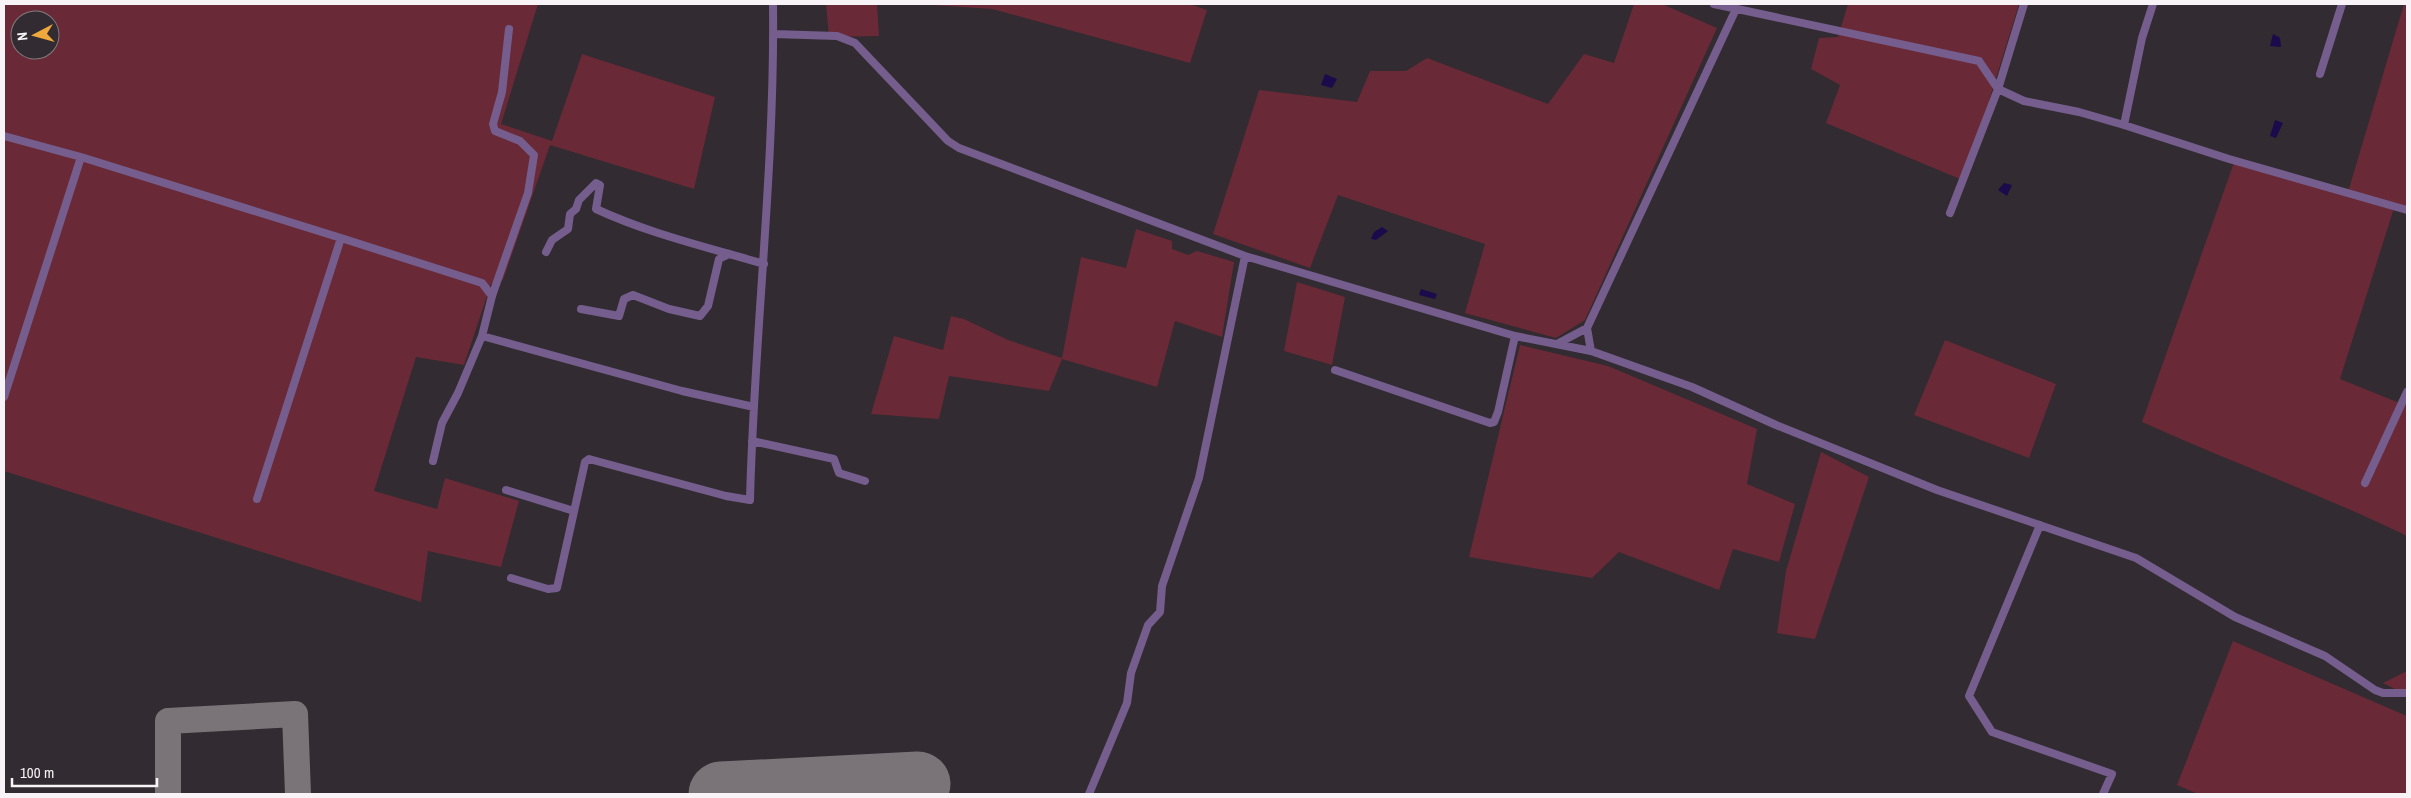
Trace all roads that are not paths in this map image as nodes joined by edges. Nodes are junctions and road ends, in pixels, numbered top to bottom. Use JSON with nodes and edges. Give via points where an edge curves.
{"nodes":[{"id":1,"x":773,"y":4,"type":"edge"},
{"id":2,"x":1714,"y":4,"type":"edge"},
{"id":3,"x":2024,"y":4,"type":"edge"},
{"id":4,"x":2153,"y":4,"type":"edge"},
{"id":5,"x":2342,"y":4,"type":"edge"},
{"id":6,"x":1736,"y":9,"type":"junction"},
{"id":7,"x":509,"y":29,"type":"dead end"},
{"id":8,"x":773,"y":34,"type":"junction"},
{"id":9,"x":2320,"y":74,"type":"dead end"},
{"id":10,"x":1998,"y":89,"type":"junction"},
{"id":11,"x":2124,"y":125,"type":"junction"},
{"id":12,"x":4,"y":136,"type":"edge"},
{"id":13,"x":81,"y":157,"type":"junction"},
{"id":14,"x":2407,"y":210,"type":"edge"},
{"id":15,"x":1950,"y":213,"type":"dead end"},
{"id":16,"x":341,"y":238,"type":"junction"},
{"id":17,"x":546,"y":252,"type":"dead end"},
{"id":18,"x":731,"y":254,"type":"junction"},
{"id":19,"x":1245,"y":256,"type":"junction"},
{"id":20,"x":764,"y":264,"type":"junction"},
{"id":21,"x":492,"y":296,"type":"junction"},
{"id":22,"x":581,"y":309,"type":"dead end"},
{"id":23,"x":1587,"y":328,"type":"junction"},
{"id":24,"x":482,"y":336,"type":"junction"},
{"id":25,"x":1515,"y":336,"type":"junction"},
{"id":26,"x":1557,"y":344,"type":"junction"},
{"id":27,"x":1591,"y":351,"type":"junction"},
{"id":28,"x":1335,"y":370,"type":"dead end"},
{"id":29,"x":2407,"y":392,"type":"edge"},
{"id":30,"x":4,"y":397,"type":"edge"},
{"id":31,"x":754,"y":406,"type":"junction"},
{"id":32,"x":752,"y":441,"type":"junction"},
{"id":33,"x":433,"y":461,"type":"dead end"},
{"id":34,"x":866,"y":481,"type":"dead end"},
{"id":35,"x":2365,"y":483,"type":"dead end"},
{"id":36,"x":506,"y":490,"type":"dead end"},
{"id":37,"x":257,"y":499,"type":"dead end"},
{"id":38,"x":574,"y":511,"type":"junction"},
{"id":39,"x":2040,"y":525,"type":"junction"},
{"id":40,"x":511,"y":578,"type":"dead end"},
{"id":41,"x":2407,"y":693,"type":"edge"},
{"id":42,"x":1089,"y":794,"type":"edge"},
{"id":43,"x":2104,"y":794,"type":"edge"}],
"edges":[{"from":1,"to":8,"type":"street"},
{"from":2,"to":6,"type":"street"},
{"from":3,"to":10,"type":"street"},
{"from":4,"to":11,"type":"street","via":[[2142,38]]},
{"from":5,"to":9,"type":"street"},
{"from":6,"to":10,"type":"street","via":[[1979,61]]},
{"from":6,"to":23,"type":"street"},
{"from":7,"to":21,"type":"street","via":[[502,92],[493,124],[495,131],[520,141],[534,155],[528,193]]},
{"from":8,"to":19,"type":"street","via":[[847,38],[856,43],[948,141],[960,148]]},
{"from":8,"to":20,"type":"street"},
{"from":10,"to":11,"type":"street","via":[[2024,101]]},
{"from":10,"to":15,"type":"street"},
{"from":11,"to":14,"type":"street"},
{"from":12,"to":13,"type":"street"},
{"from":13,"to":16,"type":"street"},
{"from":13,"to":30,"type":"street"},
{"from":16,"to":21,"type":"street","via":[[482,283]]},
{"from":16,"to":37,"type":"street"},
{"from":17,"to":18,"type":"street","via":[[552,240],[568,229],[570,214],[596,183],[600,186],[596,210],[665,236]]},
{"from":18,"to":20,"type":"street"},
{"from":18,"to":22,"type":"street","via":[[719,259],[708,306],[700,316],[669,309],[633,295],[624,298],[620,316]]},
{"from":19,"to":25,"type":"street"},
{"from":19,"to":42,"type":"street","via":[[1199,478],[1162,586],[1160,612],[1148,625],[1131,673],[1127,702]]},
{"from":20,"to":31,"type":"street"},
{"from":21,"to":24,"type":"street"},
{"from":23,"to":26,"type":"street"},
{"from":23,"to":27,"type":"street"},
{"from":24,"to":31,"type":"street","via":[[682,391]]},
{"from":24,"to":33,"type":"street","via":[[442,423]]},
{"from":25,"to":26,"type":"street"},
{"from":25,"to":28,"type":"street","via":[[1498,412],[1494,422],[1490,423]]},
{"from":26,"to":27,"type":"street"},
{"from":27,"to":39,"type":"street","via":[[1692,387],[1936,490]]},
{"from":29,"to":35,"type":"street"},
{"from":31,"to":32,"type":"street"},
{"from":32,"to":34,"type":"street","via":[[834,460],[839,473]]},
{"from":32,"to":38,"type":"street","via":[[750,500],[591,458],[586,462]]},
{"from":36,"to":38,"type":"street"},
{"from":38,"to":40,"type":"street","via":[[557,588],[548,589]]},
{"from":39,"to":41,"type":"street","via":[[2136,558],[2236,616],[2325,656],[2375,690]]},
{"from":39,"to":43,"type":"street","via":[[1969,696],[1992,732],[2112,774]]}]}
